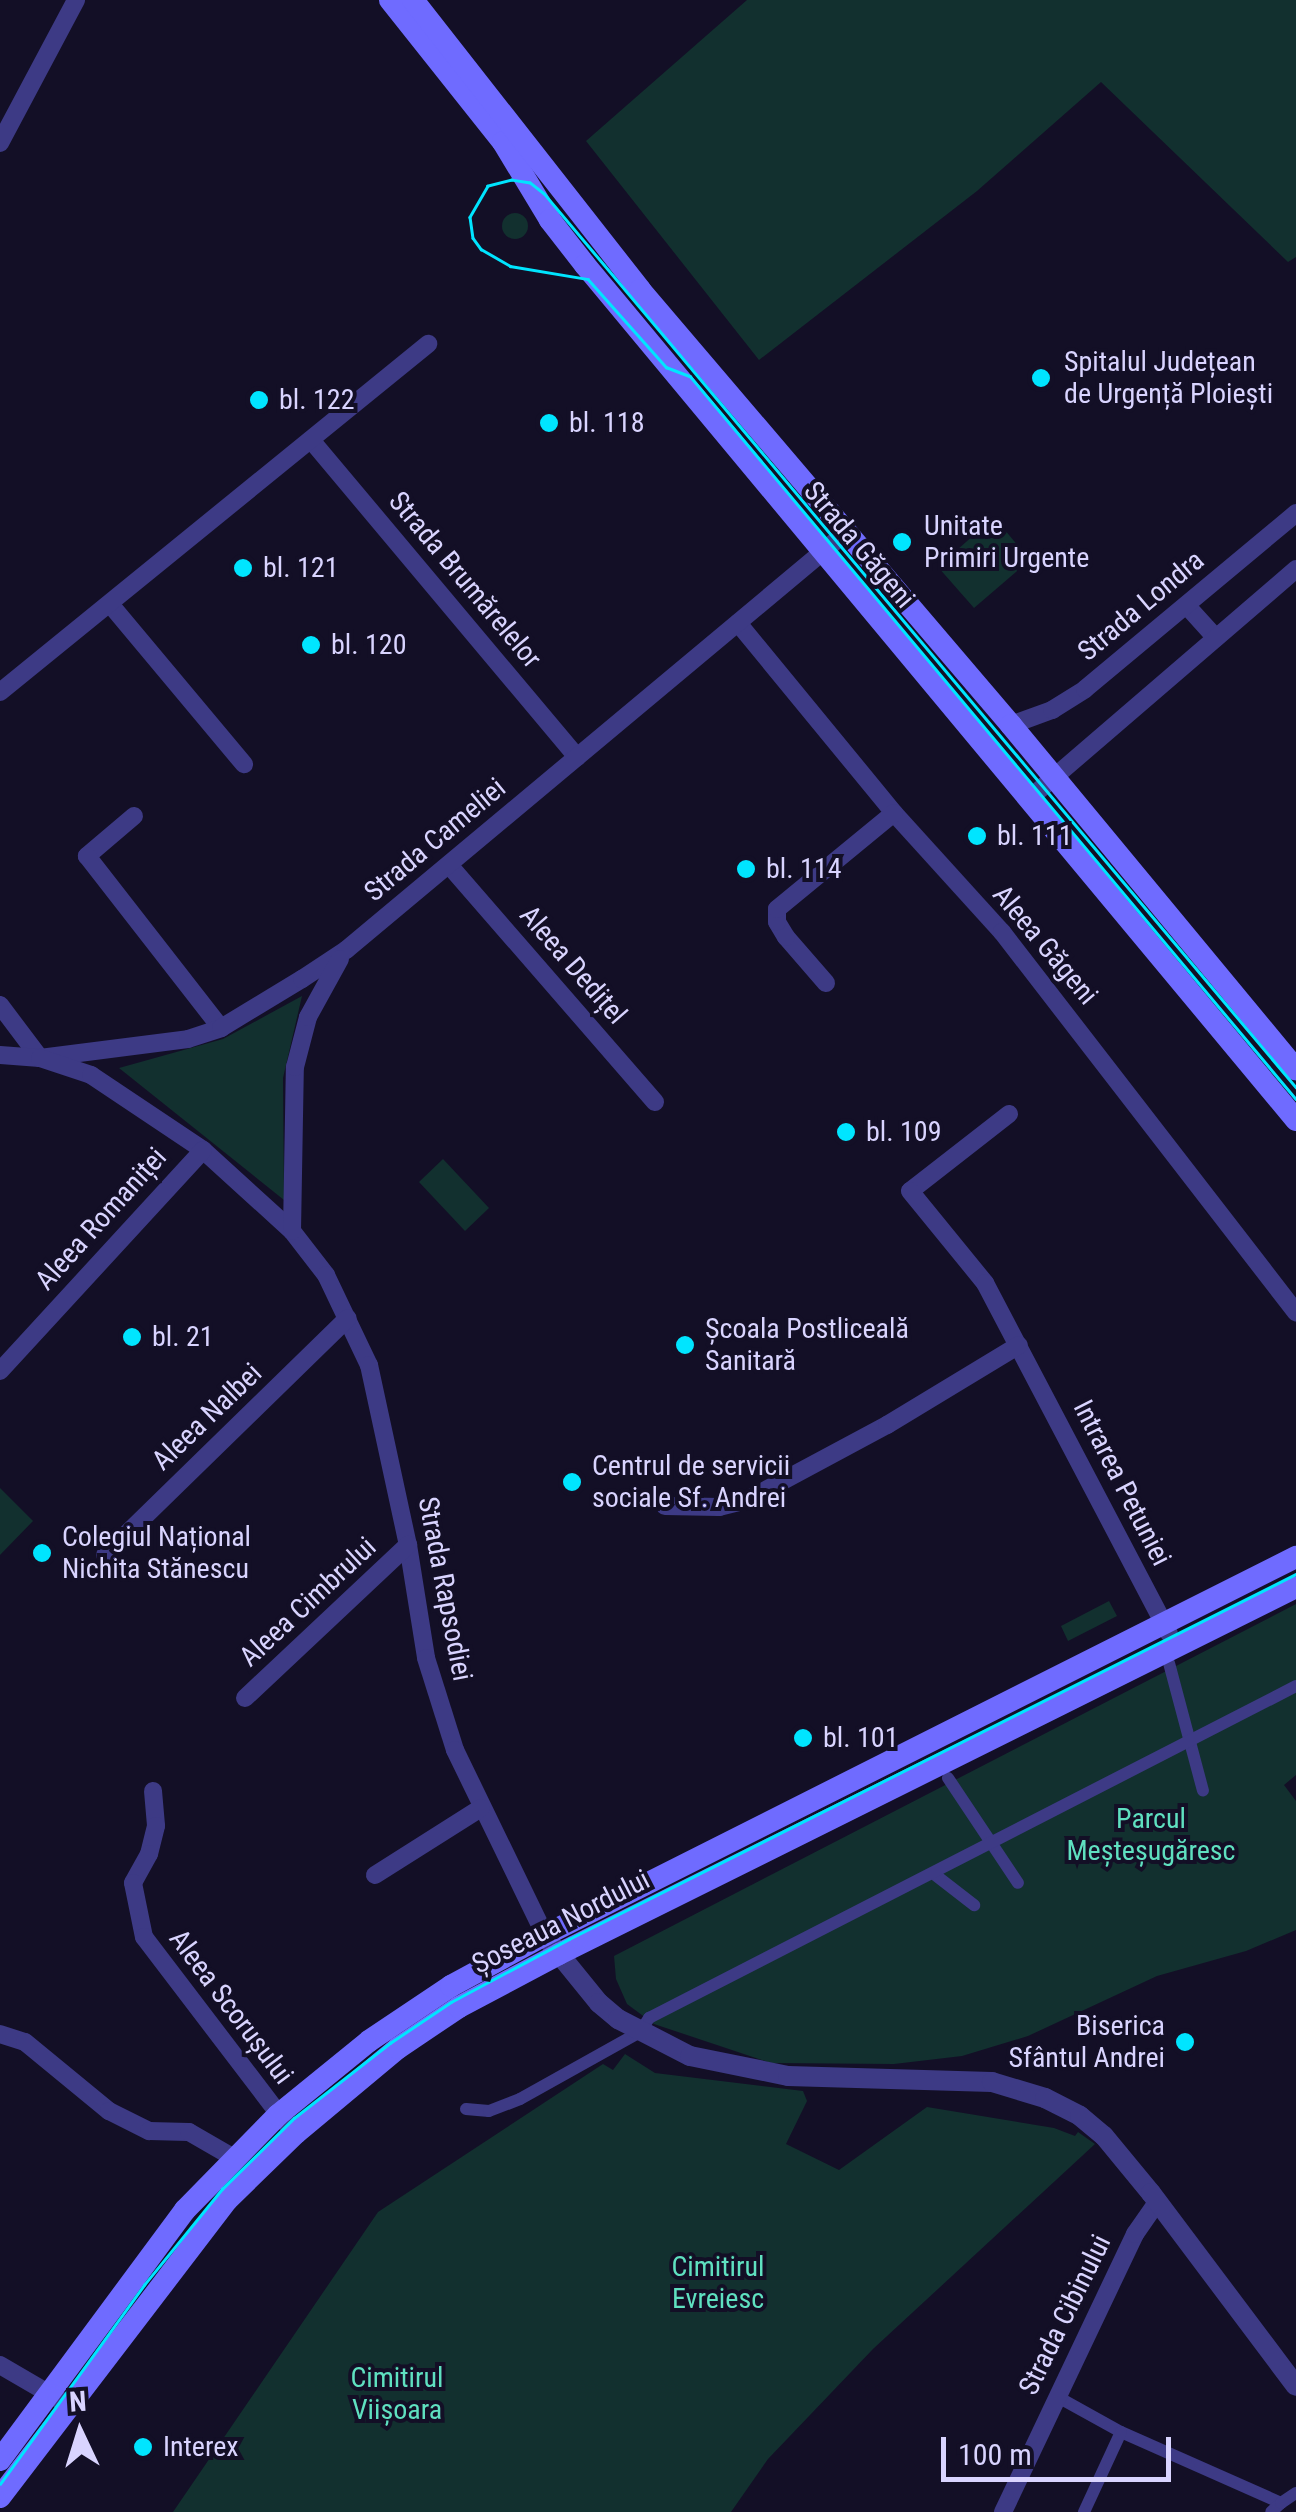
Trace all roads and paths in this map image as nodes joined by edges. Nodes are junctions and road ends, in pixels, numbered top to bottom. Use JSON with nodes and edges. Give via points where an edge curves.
{"nodes":[{"id":1,"x":76,"y":0,"type":"edge"},
{"id":2,"x":390,"y":0,"type":"edge"},
{"id":3,"x":413,"y":0,"type":"edge"},
{"id":4,"x":511,"y":137,"type":"junction"},
{"id":5,"x":0,"y":143,"type":"edge"},
{"id":6,"x":428,"y":344,"type":"dead end"},
{"id":7,"x":310,"y":440,"type":"junction"},
{"id":8,"x":1296,"y":513,"type":"edge"},
{"id":9,"x":844,"y":534,"type":"junction"},
{"id":10,"x":824,"y":550,"type":"junction"},
{"id":11,"x":1296,"y":570,"type":"edge"},
{"id":12,"x":110,"y":604,"type":"junction"},
{"id":13,"x":1187,"y":606,"type":"junction"},
{"id":14,"x":738,"y":623,"type":"junction"},
{"id":15,"x":1216,"y":638,"type":"junction"},
{"id":16,"x":0,"y":692,"type":"edge"},
{"id":17,"x":1012,"y":725,"type":"junction"},
{"id":18,"x":577,"y":757,"type":"junction"},
{"id":19,"x":244,"y":764,"type":"dead end"},
{"id":20,"x":1056,"y":779,"type":"junction"},
{"id":21,"x":1030,"y":798,"type":"junction"},
{"id":22,"x":894,"y":813,"type":"junction"},
{"id":23,"x":134,"y":816,"type":"dead end"},
{"id":24,"x":449,"y":865,"type":"junction"},
{"id":25,"x":346,"y":950,"type":"junction"},
{"id":26,"x":826,"y":983,"type":"dead end"},
{"id":27,"x":0,"y":1005,"type":"edge"},
{"id":28,"x":221,"y":1028,"type":"junction"},
{"id":29,"x":0,"y":1056,"type":"edge"},
{"id":30,"x":40,"y":1058,"type":"junction"},
{"id":31,"x":1296,"y":1070,"type":"edge"},
{"id":32,"x":655,"y":1102,"type":"dead end"},
{"id":33,"x":1009,"y":1114,"type":"dead end"},
{"id":34,"x":1296,"y":1120,"type":"edge"},
{"id":35,"x":203,"y":1150,"type":"junction"},
{"id":36,"x":292,"y":1231,"type":"junction"},
{"id":37,"x":1296,"y":1313,"type":"edge"},
{"id":38,"x":348,"y":1318,"type":"junction"},
{"id":39,"x":1019,"y":1344,"type":"junction"},
{"id":40,"x":0,"y":1370,"type":"edge"},
{"id":41,"x":665,"y":1506,"type":"dead end"},
{"id":42,"x":408,"y":1545,"type":"junction"},
{"id":43,"x":105,"y":1555,"type":"dead end"},
{"id":44,"x":1296,"y":1557,"type":"edge"},
{"id":45,"x":1296,"y":1587,"type":"edge"},
{"id":46,"x":1163,"y":1623,"type":"junction"},
{"id":47,"x":1174,"y":1655,"type":"junction"},
{"id":48,"x":1296,"y":1686,"type":"edge"},
{"id":49,"x":245,"y":1698,"type":"dead end"},
{"id":50,"x":1190,"y":1742,"type":"junction"},
{"id":51,"x":948,"y":1778,"type":"dead end"},
{"id":52,"x":153,"y":1791,"type":"dead end"},
{"id":53,"x":1204,"y":1791,"type":"dead end"},
{"id":54,"x":481,"y":1808,"type":"junction"},
{"id":55,"x":992,"y":1844,"type":"junction"},
{"id":56,"x":934,"y":1874,"type":"junction"},
{"id":57,"x":376,"y":1875,"type":"dead end"},
{"id":58,"x":1018,"y":1883,"type":"dead end"},
{"id":59,"x":974,"y":1905,"type":"dead end"},
{"id":60,"x":552,"y":1945,"type":"junction"},
{"id":61,"x":640,"y":2032,"type":"junction"},
{"id":62,"x":0,"y":2034,"type":"edge"},
{"id":63,"x":466,"y":2108,"type":"dead end"},
{"id":64,"x":278,"y":2115,"type":"junction"},
{"id":65,"x":296,"y":2132,"type":"junction"},
{"id":66,"x":234,"y":2158,"type":"junction"},
{"id":67,"x":1158,"y":2201,"type":"junction"},
{"id":68,"x":0,"y":2365,"type":"edge"},
{"id":69,"x":1296,"y":2386,"type":"edge"},
{"id":70,"x":49,"y":2392,"type":"junction"},
{"id":71,"x":1056,"y":2396,"type":"junction"},
{"id":72,"x":69,"y":2406,"type":"junction"},
{"id":73,"x":1121,"y":2432,"type":"junction"},
{"id":74,"x":0,"y":2460,"type":"edge"},
{"id":75,"x":1296,"y":2493,"type":"edge"},
{"id":76,"x":0,"y":2498,"type":"edge"},
{"id":77,"x":1276,"y":2508,"type":"edge"},
{"id":78,"x":1003,"y":2512,"type":"edge"},
{"id":79,"x":1084,"y":2512,"type":"edge"}],
"edges":[{"from":1,"to":5,"type":"street"},
{"from":2,"to":4,"type":"main road","name":"Strada Găgeni"},
{"from":3,"to":4,"type":"main road","name":"Strada Găgeni"},
{"from":4,"to":9,"type":"main road","name":"Strada Găgeni"},
{"from":4,"to":10,"type":"main road","name":"Strada Găgeni","via":[[550,220]]},
{"from":6,"to":7,"type":"street"},
{"from":7,"to":12,"type":"street"},
{"from":7,"to":18,"type":"street","name":"Strada Brumărelelor"},
{"from":8,"to":13,"type":"street","name":"Strada Londra"},
{"from":9,"to":10,"type":"street","name":"Strada Cameliei"},
{"from":9,"to":17,"type":"main road","name":"Strada Găgeni"},
{"from":10,"to":14,"type":"street","name":"Strada Cameliei"},
{"from":10,"to":21,"type":"main road","name":"Strada Găgeni"},
{"from":11,"to":15,"type":"street"},
{"from":12,"to":16,"type":"street"},
{"from":12,"to":19,"type":"street"},
{"from":13,"to":15,"type":"street"},
{"from":13,"to":17,"type":"street","name":"Strada Londra","via":[[1085,688]]},
{"from":14,"to":18,"type":"street","name":"Strada Cameliei"},
{"from":14,"to":22,"type":"street","name":"Aleea Găgeni"},
{"from":15,"to":20,"type":"street"},
{"from":17,"to":20,"type":"main road","name":"Strada Găgeni"},
{"from":18,"to":24,"type":"street","name":"Strada Cameliei"},
{"from":20,"to":21,"type":"street"},
{"from":20,"to":31,"type":"main road","name":"Strada Găgeni"},
{"from":21,"to":34,"type":"main road","name":"Strada Găgeni"},
{"from":22,"to":26,"type":"street","via":[[778,909],[786,937]]},
{"from":22,"to":37,"type":"street","name":"Aleea Găgeni","via":[[1002,932]]},
{"from":23,"to":28,"type":"street","via":[[87,856]]},
{"from":24,"to":25,"type":"street","name":"Strada Cameliei"},
{"from":24,"to":32,"type":"street","name":"Aleea Dedițel"},
{"from":25,"to":28,"type":"street","name":"Strada Cameliei"},
{"from":25,"to":36,"type":"street","via":[[317,995],[300,1040]]},
{"from":27,"to":30,"type":"street"},
{"from":28,"to":30,"type":"street","name":"Strada Cameliei","via":[[147,1047]]},
{"from":29,"to":30,"type":"street","name":"Strada Cameliei"},
{"from":30,"to":35,"type":"street","name":"Strada Rapsodiei","via":[[91,1075]]},
{"from":33,"to":39,"type":"street","name":"Intrarea Petuniei","via":[[910,1191],[985,1283]]},
{"from":35,"to":36,"type":"street","name":"Strada Rapsodiei"},
{"from":35,"to":40,"type":"street","name":"Aleea Romaniței"},
{"from":36,"to":38,"type":"street","name":"Strada Rapsodiei"},
{"from":38,"to":42,"type":"street","name":"Strada Rapsodiei","via":[[369,1365]]},
{"from":38,"to":43,"type":"street","name":"Aleea Nalbei"},
{"from":39,"to":41,"type":"street","via":[[746,1500]]},
{"from":39,"to":46,"type":"street","name":"Intrarea Petuniei"},
{"from":42,"to":49,"type":"street","name":"Aleea Cimbrului"},
{"from":42,"to":54,"type":"street","name":"Strada Rapsodiei","via":[[426,1658]]},
{"from":44,"to":46,"type":"main road","name":"Șoseaua Nordului"},
{"from":45,"to":47,"type":"main road","name":"Șoseaua Nordului"},
{"from":46,"to":47,"type":"street","name":"Intrarea Petuniei"},
{"from":46,"to":60,"type":"main road","name":"Șoseaua Nordului","via":[[1146,1620],[1077,1656],[1069,1672]]},
{"from":47,"to":50,"type":"street"},
{"from":47,"to":60,"type":"main road","name":"Șoseaua Nordului"},
{"from":48,"to":50,"type":"street"},
{"from":50,"to":53,"type":"street"},
{"from":50,"to":55,"type":"street"},
{"from":51,"to":55,"type":"street"},
{"from":52,"to":64,"type":"street","name":"Aleea Scorușului","via":[[150,1854],[133,1883],[144,1937]]},
{"from":54,"to":57,"type":"street"},
{"from":54,"to":60,"type":"street","name":"Strada Rapsodiei"},
{"from":55,"to":56,"type":"street"},
{"from":55,"to":58,"type":"street"},
{"from":56,"to":59,"type":"street"},
{"from":56,"to":61,"type":"street","via":[[649,2018]]},
{"from":60,"to":61,"type":"street","via":[[600,2003]]},
{"from":60,"to":64,"type":"main road","name":"Șoseaua Nordului","via":[[396,2022]]},
{"from":60,"to":65,"type":"main road","name":"Șoseaua Nordului","via":[[398,2048]]},
{"from":61,"to":63,"type":"street","via":[[520,2100],[489,2111]]},
{"from":61,"to":67,"type":"street","via":[[708,2061],[788,2076],[965,2080],[1016,2088],[1091,2124]]},
{"from":62,"to":66,"type":"street","via":[[25,2042],[109,2111],[149,2131],[189,2132]]},
{"from":64,"to":65,"type":"street","name":"Aleea Scorușului"},
{"from":64,"to":66,"type":"main road","name":"Șoseaua Nordului"},
{"from":65,"to":72,"type":"main road","name":"Șoseaua Nordului","via":[[227,2200]]},
{"from":66,"to":70,"type":"main road","name":"Șoseaua Nordului","via":[[173,2225]]},
{"from":67,"to":69,"type":"street"},
{"from":67,"to":71,"type":"street","name":"Strada Cibinului","via":[[1135,2234]]},
{"from":68,"to":70,"type":"street"},
{"from":70,"to":72,"type":"street"},
{"from":70,"to":74,"type":"main road","name":"Șoseaua Nordului"},
{"from":71,"to":73,"type":"street"},
{"from":71,"to":78,"type":"street","name":"Strada Cibinului"},
{"from":72,"to":76,"type":"main road","name":"Șoseaua Nordului"},
{"from":73,"to":77,"type":"street"},
{"from":73,"to":79,"type":"street"},
{"from":75,"to":77,"type":"street"}]}
